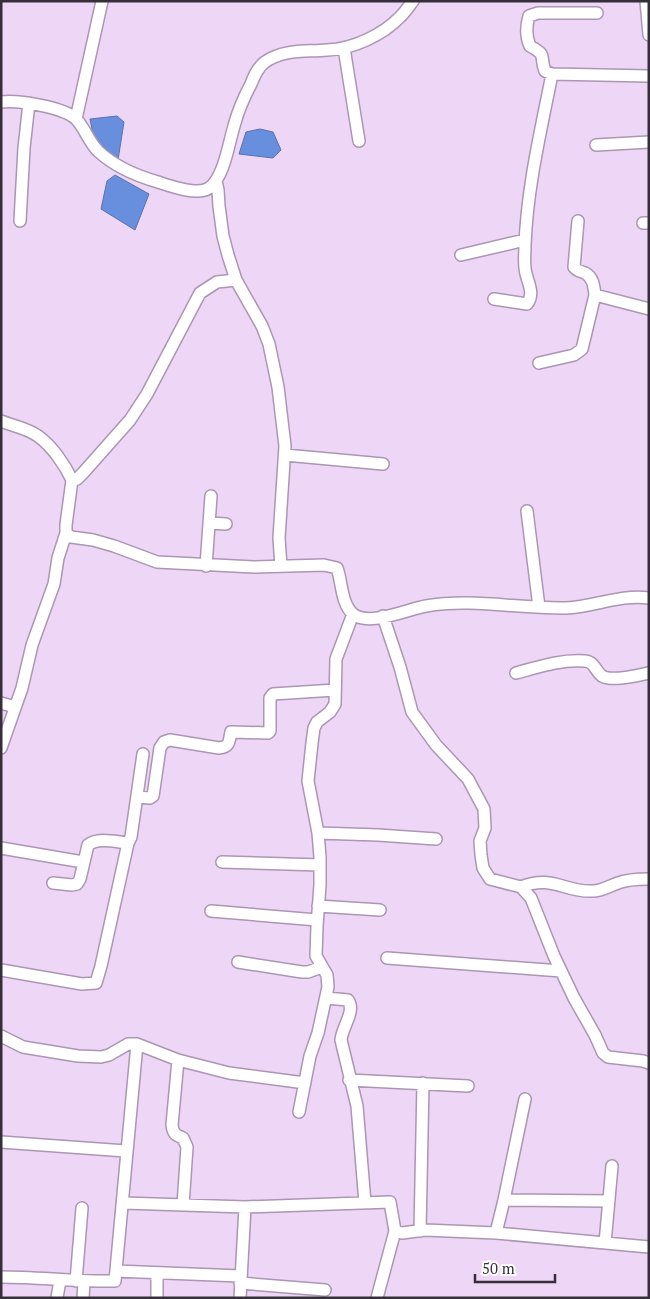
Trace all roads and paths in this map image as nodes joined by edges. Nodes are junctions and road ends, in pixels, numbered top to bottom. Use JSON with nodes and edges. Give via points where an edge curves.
{"nodes":[{"id":1,"x":102,"y":1,"type":"edge"},
{"id":2,"x":413,"y":1,"type":"edge"},
{"id":3,"x":646,"y":1,"type":"edge"},
{"id":4,"x":597,"y":13,"type":"dead end"},
{"id":5,"x":649,"y":30,"type":"edge"},
{"id":6,"x":649,"y":35,"type":"edge"},
{"id":7,"x":344,"y":48,"type":"junction"},
{"id":8,"x":552,"y":74,"type":"junction"},
{"id":9,"x":649,"y":76,"type":"edge"},
{"id":10,"x":1,"y":102,"type":"edge"},
{"id":11,"x":29,"y":103,"type":"junction"},
{"id":12,"x":76,"y":119,"type":"junction"},
{"id":13,"x":359,"y":141,"type":"dead end"},
{"id":14,"x":649,"y":142,"type":"edge"},
{"id":15,"x":596,"y":145,"type":"dead end"},
{"id":16,"x":216,"y":181,"type":"junction"},
{"id":17,"x":20,"y":221,"type":"dead end"},
{"id":18,"x":578,"y":221,"type":"dead end"},
{"id":19,"x":525,"y":240,"type":"junction"},
{"id":20,"x":460,"y":255,"type":"dead end"},
{"id":21,"x":236,"y":280,"type":"junction"},
{"id":22,"x":595,"y":295,"type":"junction"},
{"id":23,"x":494,"y":299,"type":"dead end"},
{"id":24,"x":649,"y":309,"type":"edge"},
{"id":25,"x":539,"y":364,"type":"dead end"},
{"id":26,"x":1,"y":420,"type":"edge"},
{"id":27,"x":285,"y":455,"type":"junction"},
{"id":28,"x":383,"y":464,"type":"dead end"},
{"id":29,"x":72,"y":480,"type":"junction"},
{"id":30,"x":211,"y":496,"type":"dead end"},
{"id":31,"x":527,"y":511,"type":"dead end"},
{"id":32,"x":210,"y":523,"type":"junction"},
{"id":33,"x":226,"y":524,"type":"dead end"},
{"id":34,"x":66,"y":533,"type":"junction"},
{"id":35,"x":206,"y":566,"type":"junction"},
{"id":36,"x":281,"y":566,"type":"junction"},
{"id":37,"x":649,"y":598,"type":"edge"},
{"id":38,"x":539,"y":607,"type":"junction"},
{"id":39,"x":353,"y":614,"type":"junction"},
{"id":40,"x":382,"y":616,"type":"junction"},
{"id":41,"x":516,"y":673,"type":"dead end"},
{"id":42,"x":649,"y":673,"type":"edge"},
{"id":43,"x":335,"y":690,"type":"junction"},
{"id":44,"x":1,"y":703,"type":"edge"},
{"id":45,"x":15,"y":707,"type":"junction"},
{"id":46,"x":1,"y":748,"type":"edge"},
{"id":47,"x":143,"y":754,"type":"dead end"},
{"id":48,"x":137,"y":797,"type":"junction"},
{"id":49,"x":318,"y":833,"type":"junction"},
{"id":50,"x":436,"y":839,"type":"dead end"},
{"id":51,"x":128,"y":844,"type":"junction"},
{"id":52,"x":1,"y":848,"type":"edge"},
{"id":53,"x":84,"y":862,"type":"junction"},
{"id":54,"x":222,"y":862,"type":"dead end"},
{"id":55,"x":320,"y":865,"type":"junction"},
{"id":56,"x":649,"y":879,"type":"edge"},
{"id":57,"x":53,"y":883,"type":"dead end"},
{"id":58,"x":521,"y":887,"type":"junction"},
{"id":59,"x":318,"y":906,"type":"junction"},
{"id":60,"x":380,"y":910,"type":"dead end"},
{"id":61,"x":211,"y":911,"type":"dead end"},
{"id":62,"x":317,"y":920,"type":"junction"},
{"id":63,"x":387,"y":958,"type":"dead end"},
{"id":64,"x":238,"y":962,"type":"dead end"},
{"id":65,"x":322,"y":968,"type":"junction"},
{"id":66,"x":1,"y":970,"type":"edge"},
{"id":67,"x":561,"y":971,"type":"junction"},
{"id":68,"x":326,"y":998,"type":"junction"},
{"id":69,"x":1,"y":1036,"type":"edge"},
{"id":70,"x":137,"y":1044,"type":"junction"},
{"id":71,"x":178,"y":1060,"type":"junction"},
{"id":72,"x":649,"y":1063,"type":"edge"},
{"id":73,"x":349,"y":1080,"type":"junction"},
{"id":74,"x":305,"y":1083,"type":"junction"},
{"id":75,"x":423,"y":1083,"type":"junction"},
{"id":76,"x":468,"y":1086,"type":"dead end"},
{"id":77,"x":525,"y":1099,"type":"dead end"},
{"id":78,"x":299,"y":1112,"type":"dead end"},
{"id":79,"x":1,"y":1142,"type":"edge"},
{"id":80,"x":126,"y":1151,"type":"junction"},
{"id":81,"x":612,"y":1166,"type":"dead end"},
{"id":82,"x":504,"y":1200,"type":"junction"},
{"id":83,"x":609,"y":1201,"type":"junction"},
{"id":84,"x":124,"y":1203,"type":"junction"},
{"id":85,"x":365,"y":1203,"type":"junction"},
{"id":86,"x":183,"y":1205,"type":"junction"},
{"id":87,"x":244,"y":1207,"type":"junction"},
{"id":88,"x":82,"y":1208,"type":"dead end"},
{"id":89,"x":394,"y":1231,"type":"junction"},
{"id":90,"x":420,"y":1231,"type":"junction"},
{"id":91,"x":496,"y":1233,"type":"junction"},
{"id":92,"x":605,"y":1243,"type":"junction"},
{"id":93,"x":649,"y":1247,"type":"edge"},
{"id":94,"x":116,"y":1271,"type":"junction"},
{"id":95,"x":157,"y":1273,"type":"junction"},
{"id":96,"x":1,"y":1277,"type":"edge"},
{"id":97,"x":60,"y":1280,"type":"junction"},
{"id":98,"x":240,"y":1280,"type":"junction"},
{"id":99,"x":80,"y":1282,"type":"junction"},
{"id":100,"x":325,"y":1290,"type":"dead end"},
{"id":101,"x":57,"y":1298,"type":"edge"},
{"id":102,"x":83,"y":1298,"type":"edge"},
{"id":103,"x":156,"y":1298,"type":"edge"},
{"id":104,"x":240,"y":1298,"type":"edge"},
{"id":105,"x":377,"y":1298,"type":"edge"}],
"edges":[{"from":1,"to":12,"type":"street"},
{"from":2,"to":7,"type":"street","via":[[390,25],[358,44]]},
{"from":3,"to":5,"type":"street"},
{"from":4,"to":8,"type":"street","via":[[529,16],[527,40],[530,46],[540,51],[546,71]]},
{"from":5,"to":6,"type":"street"},
{"from":7,"to":13,"type":"street"},
{"from":7,"to":16,"type":"street","via":[[283,53],[263,63],[242,102]]},
{"from":8,"to":9,"type":"street"},
{"from":8,"to":19,"type":"street"},
{"from":10,"to":11,"type":"street"},
{"from":11,"to":12,"type":"street","via":[[63,111]]},
{"from":11,"to":17,"type":"street"},
{"from":12,"to":16,"type":"street","via":[[98,151],[123,168],[169,186],[196,191],[209,188]]},
{"from":14,"to":15,"type":"street"},
{"from":16,"to":21,"type":"street","via":[[224,236]]},
{"from":18,"to":22,"type":"street","via":[[574,268],[590,277]]},
{"from":19,"to":20,"type":"street"},
{"from":19,"to":23,"type":"street","via":[[524,265],[531,299],[527,304]]},
{"from":21,"to":27,"type":"street","via":[[269,344],[278,387]]},
{"from":21,"to":29,"type":"street","via":[[217,282],[200,293],[130,420],[83,473]]},
{"from":22,"to":24,"type":"street"},
{"from":22,"to":25,"type":"street","via":[[582,348],[574,355]]},
{"from":26,"to":29,"type":"street","via":[[38,436]]},
{"from":27,"to":28,"type":"street"},
{"from":27,"to":36,"type":"street","via":[[279,538]]},
{"from":29,"to":34,"type":"street"},
{"from":30,"to":32,"type":"street"},
{"from":31,"to":38,"type":"street"},
{"from":32,"to":33,"type":"street"},
{"from":32,"to":35,"type":"street"},
{"from":34,"to":35,"type":"street","via":[[157,562]]},
{"from":34,"to":45,"type":"street","via":[[54,584],[32,645]]},
{"from":35,"to":36,"type":"street"},
{"from":36,"to":39,"type":"street","via":[[324,565],[336,568],[347,606]]},
{"from":37,"to":38,"type":"street","via":[[622,598],[568,608]]},
{"from":38,"to":40,"type":"street","via":[[448,603]]},
{"from":39,"to":40,"type":"street","via":[[365,619]]},
{"from":39,"to":43,"type":"street","via":[[336,659]]},
{"from":40,"to":58,"type":"street","via":[[412,712],[468,779],[484,810],[485,828],[480,841],[483,868],[490,879]]},
{"from":41,"to":42,"type":"street","via":[[569,661],[587,661],[594,664],[602,676],[608,677]]},
{"from":43,"to":48,"type":"street","via":[[272,694],[270,731],[230,732],[226,747],[164,742],[160,748],[153,796]]},
{"from":43,"to":49,"type":"street","via":[[335,704],[317,722],[312,743],[308,781]]},
{"from":44,"to":45,"type":"street"},
{"from":45,"to":46,"type":"street"},
{"from":47,"to":48,"type":"street"},
{"from":48,"to":51,"type":"street"},
{"from":49,"to":50,"type":"street"},
{"from":49,"to":55,"type":"street"},
{"from":51,"to":53,"type":"street","via":[[92,842],[88,845]]},
{"from":51,"to":66,"type":"street","via":[[96,983],[82,984]]},
{"from":52,"to":53,"type":"street"},
{"from":53,"to":57,"type":"street","via":[[76,884]]},
{"from":54,"to":55,"type":"street"},
{"from":55,"to":59,"type":"street"},
{"from":56,"to":58,"type":"street","via":[[619,882],[592,892],[541,881]]},
{"from":58,"to":67,"type":"street","via":[[531,898]]},
{"from":59,"to":60,"type":"street"},
{"from":59,"to":62,"type":"street"},
{"from":61,"to":62,"type":"street"},
{"from":62,"to":65,"type":"street","via":[[316,956]]},
{"from":63,"to":67,"type":"street"},
{"from":64,"to":65,"type":"street","via":[[302,972]]},
{"from":65,"to":68,"type":"street","via":[[327,975]]},
{"from":67,"to":72,"type":"street","via":[[603,1053],[608,1057]]},
{"from":68,"to":73,"type":"street","via":[[348,1000],[350,1004],[351,1010],[341,1033]]},
{"from":68,"to":74,"type":"street"},
{"from":69,"to":70,"type":"street","via":[[31,1048],[93,1057],[109,1055],[122,1046]]},
{"from":70,"to":71,"type":"street"},
{"from":70,"to":80,"type":"street"},
{"from":71,"to":74,"type":"street","via":[[229,1072]]},
{"from":71,"to":86,"type":"street","via":[[172,1125],[176,1136],[183,1138],[187,1148]]},
{"from":73,"to":75,"type":"street"},
{"from":73,"to":85,"type":"street","via":[[357,1106]]},
{"from":74,"to":78,"type":"street"},
{"from":75,"to":76,"type":"street"},
{"from":75,"to":90,"type":"street"},
{"from":77,"to":82,"type":"street"},
{"from":79,"to":80,"type":"street"},
{"from":80,"to":84,"type":"street"},
{"from":81,"to":83,"type":"street"},
{"from":82,"to":83,"type":"street"},
{"from":82,"to":91,"type":"street"},
{"from":83,"to":92,"type":"street"},
{"from":84,"to":86,"type":"street"},
{"from":84,"to":94,"type":"street"},
{"from":85,"to":87,"type":"street"},
{"from":85,"to":89,"type":"street","via":[[390,1202]]},
{"from":86,"to":87,"type":"street"},
{"from":87,"to":98,"type":"street"},
{"from":88,"to":99,"type":"street"},
{"from":89,"to":90,"type":"street"},
{"from":89,"to":105,"type":"street"},
{"from":90,"to":91,"type":"street"},
{"from":91,"to":92,"type":"street"},
{"from":92,"to":93,"type":"street"},
{"from":94,"to":95,"type":"street"},
{"from":94,"to":99,"type":"street","via":[[115,1281]]},
{"from":95,"to":98,"type":"street"},
{"from":95,"to":103,"type":"street"},
{"from":96,"to":97,"type":"street"},
{"from":97,"to":99,"type":"street"},
{"from":97,"to":101,"type":"street"},
{"from":98,"to":100,"type":"street"},
{"from":98,"to":104,"type":"street"},
{"from":99,"to":102,"type":"street"}]}
